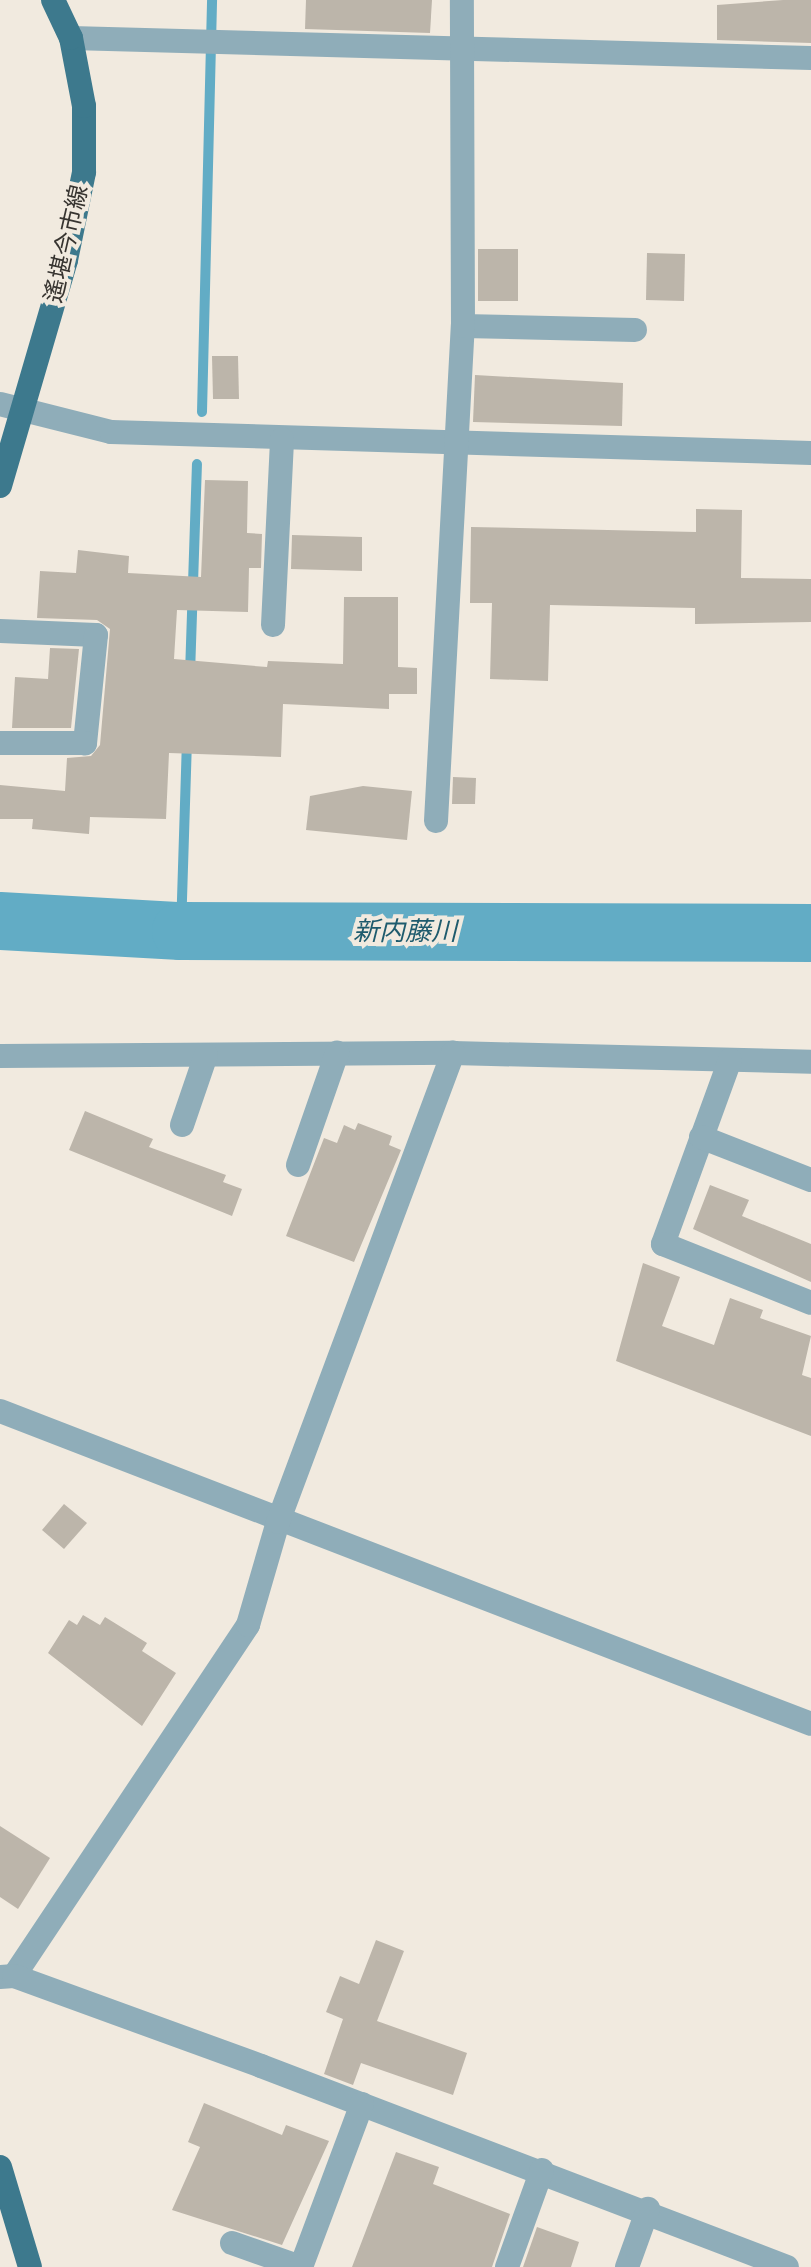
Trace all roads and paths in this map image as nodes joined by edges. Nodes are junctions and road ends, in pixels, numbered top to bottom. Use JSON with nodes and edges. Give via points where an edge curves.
{"nodes":[{"id":1,"x":53,"y":0,"type":"edge"},
{"id":2,"x":462,"y":0,"type":"edge"},
{"id":3,"x":71,"y":38,"type":"junction"},
{"id":4,"x":460,"y":50,"type":"junction"},
{"id":5,"x":811,"y":58,"type":"edge"},
{"id":6,"x":463,"y":326,"type":"junction"},
{"id":7,"x":635,"y":330,"type":"dead end"},
{"id":8,"x":12,"y":407,"type":"edge"},
{"id":9,"x":282,"y":439,"type":"junction"},
{"id":10,"x":457,"y":447,"type":"junction"},
{"id":11,"x":811,"y":453,"type":"edge"},
{"id":12,"x":0,"y":486,"type":"edge"},
{"id":13,"x":273,"y":625,"type":"dead end"},
{"id":14,"x":0,"y":631,"type":"edge"},
{"id":15,"x":0,"y":743,"type":"edge"},
{"id":16,"x":436,"y":821,"type":"dead end"},
{"id":17,"x":337,"y":1053,"type":"junction"},
{"id":18,"x":453,"y":1053,"type":"junction"},
{"id":19,"x":206,"y":1055,"type":"junction"},
{"id":20,"x":0,"y":1056,"type":"edge"},
{"id":21,"x":730,"y":1060,"type":"junction"},
{"id":22,"x":811,"y":1062,"type":"edge"},
{"id":23,"x":182,"y":1125,"type":"dead end"},
{"id":24,"x":701,"y":1137,"type":"junction"},
{"id":25,"x":298,"y":1165,"type":"dead end"},
{"id":26,"x":811,"y":1180,"type":"edge"},
{"id":27,"x":811,"y":1303,"type":"edge"},
{"id":28,"x":0,"y":1411,"type":"edge"},
{"id":29,"x":278,"y":1522,"type":"junction"},
{"id":30,"x":811,"y":1724,"type":"edge"},
{"id":31,"x":7,"y":1976,"type":"edge"},
{"id":32,"x":362,"y":2104,"type":"junction"},
{"id":33,"x":0,"y":2167,"type":"edge"},
{"id":34,"x":542,"y":2170,"type":"junction"},
{"id":35,"x":648,"y":2209,"type":"junction"},
{"id":36,"x":232,"y":2243,"type":"dead end"},
{"id":37,"x":30,"y":2267,"type":"edge"},
{"id":38,"x":301,"y":2267,"type":"edge"},
{"id":39,"x":507,"y":2267,"type":"edge"},
{"id":40,"x":627,"y":2267,"type":"edge"},
{"id":41,"x":787,"y":2267,"type":"edge"}],
"edges":[{"from":1,"to":3,"type":"main road","name":"遙堪今市線"},
{"from":2,"to":4,"type":"street"},
{"from":3,"to":4,"type":"street"},
{"from":3,"to":8,"type":"main road","name":"遙堪今市線","via":[[84,106],[84,172]]},
{"from":4,"to":5,"type":"street"},
{"from":4,"to":6,"type":"street"},
{"from":6,"to":7,"type":"street"},
{"from":6,"to":10,"type":"street"},
{"from":8,"to":9,"type":"street","via":[[111,432]]},
{"from":8,"to":12,"type":"main road","name":"遙堪今市線"},
{"from":9,"to":10,"type":"street"},
{"from":9,"to":13,"type":"street"},
{"from":10,"to":11,"type":"street"},
{"from":10,"to":16,"type":"street"},
{"from":14,"to":15,"type":"street","via":[[96,635],[85,743]]},
{"from":17,"to":18,"type":"street"},
{"from":17,"to":19,"type":"street"},
{"from":17,"to":25,"type":"street"},
{"from":18,"to":21,"type":"street"},
{"from":18,"to":29,"type":"street"},
{"from":19,"to":20,"type":"street"},
{"from":19,"to":23,"type":"street"},
{"from":21,"to":22,"type":"street"},
{"from":21,"to":24,"type":"street"},
{"from":24,"to":26,"type":"street"},
{"from":24,"to":27,"type":"street","via":[[663,1244]]},
{"from":28,"to":29,"type":"street"},
{"from":29,"to":30,"type":"street"},
{"from":29,"to":31,"type":"street","via":[[248,1625]]},
{"from":31,"to":32,"type":"street"},
{"from":32,"to":34,"type":"street"},
{"from":32,"to":38,"type":"street"},
{"from":33,"to":37,"type":"main road"},
{"from":34,"to":35,"type":"street"},
{"from":34,"to":39,"type":"street"},
{"from":35,"to":40,"type":"street"},
{"from":35,"to":41,"type":"street"},
{"from":36,"to":38,"type":"street"}]}
